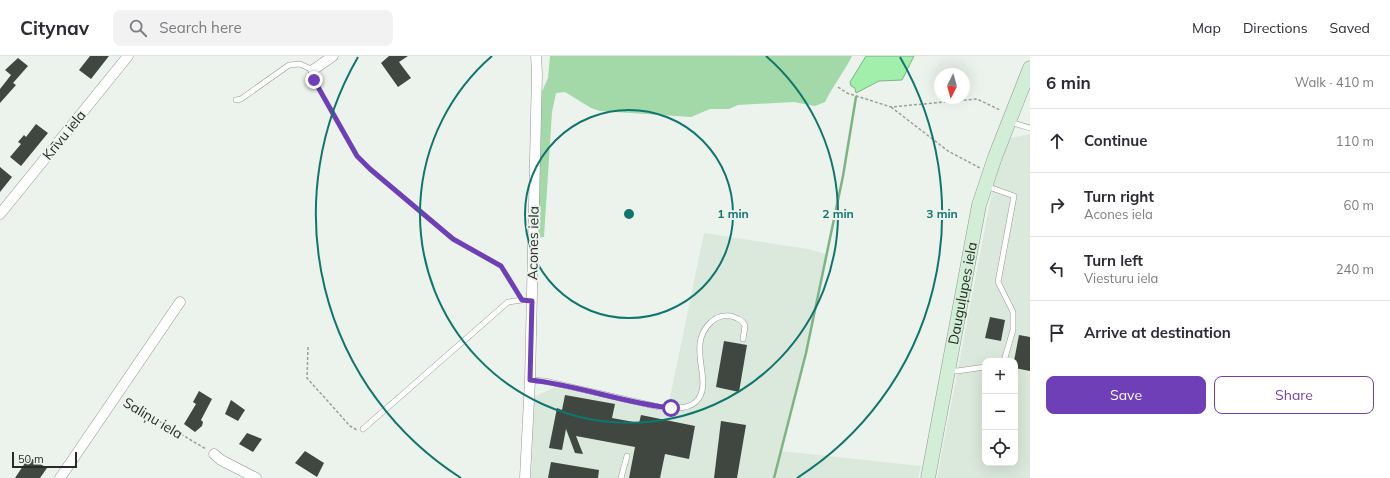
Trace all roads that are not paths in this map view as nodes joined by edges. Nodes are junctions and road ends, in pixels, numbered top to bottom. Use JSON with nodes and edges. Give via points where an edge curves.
{"nodes":[{"id":1,"x":128,"y":56,"type":"edge"},
{"id":2,"x":332,"y":56,"type":"edge"},
{"id":3,"x":536,"y":56,"type":"edge"},
{"id":4,"x":1030,"y":68,"type":"edge"},
{"id":5,"x":313,"y":70,"type":"joint"},
{"id":6,"x":236,"y":100,"type":"dead end"},
{"id":7,"x":1009,"y":121,"type":"junction"},
{"id":8,"x":1030,"y":128,"type":"edge"},
{"id":9,"x":985,"y":186,"type":"junction"},
{"id":10,"x":0,"y":214,"type":"edge"},
{"id":11,"x":522,"y":300,"type":"road end"},
{"id":12,"x":180,"y":302,"type":"dead end"},
{"id":13,"x":742,"y":339,"type":"dead end"},
{"id":14,"x":1005,"y":358,"type":"edge"},
{"id":15,"x":982,"y":367,"type":"edge"},
{"id":16,"x":948,"y":370,"type":"junction"},
{"id":17,"x":530,"y":380,"type":"junction"},
{"id":18,"x":363,"y":429,"type":"road end"},
{"id":19,"x":214,"y":454,"type":"road end"},
{"id":20,"x":627,"y":456,"type":"dead end"},
{"id":21,"x":60,"y":478,"type":"edge"},
{"id":22,"x":256,"y":478,"type":"edge"},
{"id":23,"x":525,"y":478,"type":"edge"},
{"id":24,"x":621,"y":478,"type":"edge"},
{"id":25,"x":928,"y":478,"type":"edge"}],
"edges":[{"from":1,"to":10,"type":"street","name":"Krīvu iela"},
{"from":2,"to":5,"type":"street"},
{"from":3,"to":17,"type":"street","name":"Acones iela","via":[[536,310]]},
{"from":4,"to":7,"type":"street","name":"Dauguļupes iela"},
{"from":5,"to":6,"type":"lane","via":[[300,64],[289,65]]},
{"from":7,"to":8,"type":"lane"},
{"from":7,"to":9,"type":"street","name":"Dauguļupes iela"},
{"from":9,"to":14,"type":"lane","via":[[1014,196],[998,282],[1013,312],[1013,330]]},
{"from":9,"to":16,"type":"street","name":"Dauguļupes iela","via":[[979,205]]},
{"from":11,"to":18,"type":"lane","via":[[508,302]]},
{"from":12,"to":21,"type":"street","name":"Saliņu iela"},
{"from":13,"to":17,"type":"lane","via":[[745,326],[741,320],[728,316],[716,318],[706,326],[699,353],[702,393],[696,403],[688,406],[659,407],[545,381]]},
{"from":15,"to":16,"type":"lane"},
{"from":16,"to":25,"type":"street","name":"Dauguļupes iela"},
{"from":17,"to":23,"type":"street","name":"Acones iela"},
{"from":19,"to":22,"type":"street"},
{"from":20,"to":24,"type":"lane"}]}
